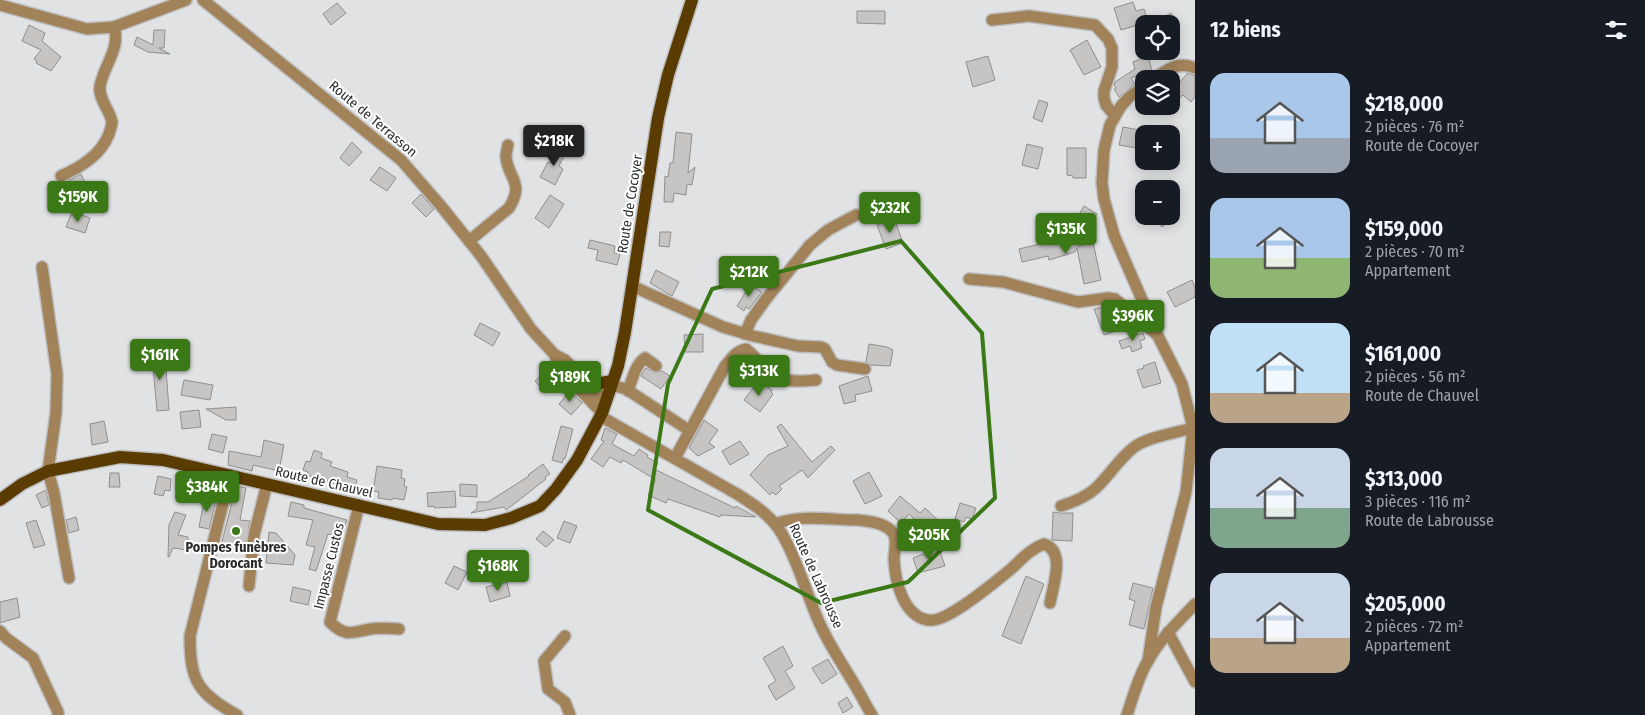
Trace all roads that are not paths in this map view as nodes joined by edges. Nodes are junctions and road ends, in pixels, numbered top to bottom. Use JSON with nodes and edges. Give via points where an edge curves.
{"nodes":[{"id":1,"x":186,"y":0,"type":"edge"},
{"id":2,"x":203,"y":0,"type":"edge"},
{"id":3,"x":692,"y":0,"type":"edge"},
{"id":4,"x":0,"y":5,"type":"edge"},
{"id":5,"x":992,"y":20,"type":"dead end"},
{"id":6,"x":114,"y":27,"type":"junction"},
{"id":7,"x":1195,"y":68,"type":"edge"},
{"id":8,"x":1166,"y":70,"type":"edge"},
{"id":9,"x":1135,"y":93,"type":"edge"},
{"id":10,"x":1115,"y":116,"type":"junction"},
{"id":11,"x":508,"y":145,"type":"dead end"},
{"id":12,"x":61,"y":176,"type":"dead end"},
{"id":13,"x":856,"y":215,"type":"dead end"},
{"id":14,"x":470,"y":242,"type":"junction"},
{"id":15,"x":42,"y":267,"type":"dead end"},
{"id":16,"x":969,"y":279,"type":"dead end"},
{"id":17,"x":632,"y":286,"type":"junction"},
{"id":18,"x":745,"y":334,"type":"junction"},
{"id":19,"x":1157,"y":334,"type":"junction"},
{"id":20,"x":555,"y":355,"type":"junction"},
{"id":21,"x":656,"y":366,"type":"dead end"},
{"id":22,"x":865,"y":370,"type":"dead end"},
{"id":23,"x":816,"y":380,"type":"dead end"},
{"id":24,"x":587,"y":382,"type":"junction"},
{"id":25,"x":612,"y":383,"type":"junction"},
{"id":26,"x":627,"y":390,"type":"junction"},
{"id":27,"x":603,"y":410,"type":"junction"},
{"id":28,"x":684,"y":427,"type":"dead end"},
{"id":29,"x":1193,"y":428,"type":"junction"},
{"id":30,"x":675,"y":458,"type":"junction"},
{"id":31,"x":48,"y":471,"type":"junction"},
{"id":32,"x":230,"y":475,"type":"junction"},
{"id":33,"x":267,"y":484,"type":"junction"},
{"id":34,"x":0,"y":500,"type":"edge"},
{"id":35,"x":359,"y":505,"type":"junction"},
{"id":36,"x":1061,"y":506,"type":"dead end"},
{"id":37,"x":775,"y":524,"type":"junction"},
{"id":38,"x":69,"y":578,"type":"dead end"},
{"id":39,"x":249,"y":586,"type":"dead end"},
{"id":40,"x":1050,"y":602,"type":"dead end"},
{"id":41,"x":1195,"y":604,"type":"edge"},
{"id":42,"x":399,"y":629,"type":"dead end"},
{"id":43,"x":0,"y":631,"type":"edge"},
{"id":44,"x":1168,"y":632,"type":"junction"},
{"id":45,"x":565,"y":636,"type":"dead end"},
{"id":46,"x":1148,"y":661,"type":"junction"},
{"id":47,"x":1195,"y":682,"type":"edge"},
{"id":48,"x":58,"y":715,"type":"edge"},
{"id":49,"x":237,"y":715,"type":"edge"},
{"id":50,"x":570,"y":715,"type":"edge"},
{"id":51,"x":872,"y":715,"type":"edge"},
{"id":52,"x":1127,"y":715,"type":"edge"}],
"edges":[{"from":1,"to":6,"type":"street"},
{"from":2,"to":14,"type":"street","name":"Route de Terrasson","via":[[401,160]]},
{"from":3,"to":17,"type":"main road","name":"Route de Cocoyer","via":[[658,118]]},
{"from":4,"to":6,"type":"street","via":[[86,28]]},
{"from":5,"to":10,"type":"street","via":[[1029,16],[1095,25],[1112,48],[1112,67],[1104,98]]},
{"from":6,"to":12,"type":"street","via":[[116,46],[100,85],[100,94],[112,123],[107,139],[98,153]]},
{"from":7,"to":8,"type":"street","via":[[1181,64]]},
{"from":9,"to":10,"type":"street"},
{"from":10,"to":19,"type":"street","via":[[1104,150],[1104,200],[1114,235]]},
{"from":11,"to":14,"type":"street","via":[[506,157],[516,185],[513,201]]},
{"from":13,"to":18,"type":"street","via":[[828,230],[810,245],[766,299]]},
{"from":14,"to":20,"type":"street","name":"Route de Terrasson","via":[[532,329]]},
{"from":15,"to":31,"type":"street","via":[[57,374],[56,413]]},
{"from":16,"to":19,"type":"street","via":[[1003,282],[1078,302],[1115,299]]},
{"from":17,"to":18,"type":"street"},
{"from":17,"to":25,"type":"main road","name":"Route de Cocoyer","via":[[626,332]]},
{"from":18,"to":22,"type":"street","via":[[798,346],[821,347],[837,365]]},
{"from":19,"to":29,"type":"street","via":[[1182,384]]},
{"from":20,"to":24,"type":"street","name":"Route de Terrasson","via":[[565,360]]},
{"from":20,"to":27,"type":"street","name":"Route de Terrasson","via":[[558,367]]},
{"from":21,"to":26,"type":"street","via":[[643,359]]},
{"from":23,"to":30,"type":"street","via":[[782,380],[751,353],[740,351],[725,366]]},
{"from":24,"to":25,"type":"main road"},
{"from":24,"to":27,"type":"street","name":"Route de Terrasson"},
{"from":25,"to":26,"type":"street"},
{"from":25,"to":27,"type":"main road","name":"Route de Cocoyer"},
{"from":26,"to":28,"type":"street"},
{"from":27,"to":30,"type":"street","name":"Route de Labrousse"},
{"from":27,"to":35,"type":"main road","name":"Route de Chauvel","via":[[577,460],[556,489],[540,506],[511,518],[485,525],[438,524]]},
{"from":29,"to":36,"type":"street","via":[[1142,442],[1096,488],[1081,499]]},
{"from":29,"to":46,"type":"street","via":[[1186,492],[1156,607]]},
{"from":30,"to":37,"type":"street","name":"Route de Labrousse","via":[[753,504]]},
{"from":31,"to":32,"type":"main road","name":"Route de Chauvel","via":[[120,457],[163,460]]},
{"from":31,"to":34,"type":"main road","name":"Route de Chauvel"},
{"from":31,"to":38,"type":"street"},
{"from":32,"to":33,"type":"main road","name":"Route de Chauvel"},
{"from":32,"to":49,"type":"street","via":[[190,636],[190,659],[194,678],[202,691]]},
{"from":33,"to":35,"type":"main road","name":"Route de Chauvel"},
{"from":33,"to":39,"type":"street","via":[[254,535]]},
{"from":35,"to":42,"type":"street","name":"Impasse Custos","via":[[330,622],[352,634],[372,628]]},
{"from":37,"to":40,"type":"street","via":[[796,519],[858,520],[890,529],[895,539],[894,560],[904,601],[915,614],[930,621],[955,612],[1044,544],[1056,555]]},
{"from":37,"to":51,"type":"street","name":"Route de Labrousse","via":[[782,533],[835,654]]},
{"from":41,"to":44,"type":"street"},
{"from":43,"to":48,"type":"street","via":[[33,658]]},
{"from":44,"to":46,"type":"street"},
{"from":44,"to":47,"type":"street"},
{"from":45,"to":50,"type":"street","via":[[544,662],[548,689],[565,702]]},
{"from":46,"to":52,"type":"street"}]}
